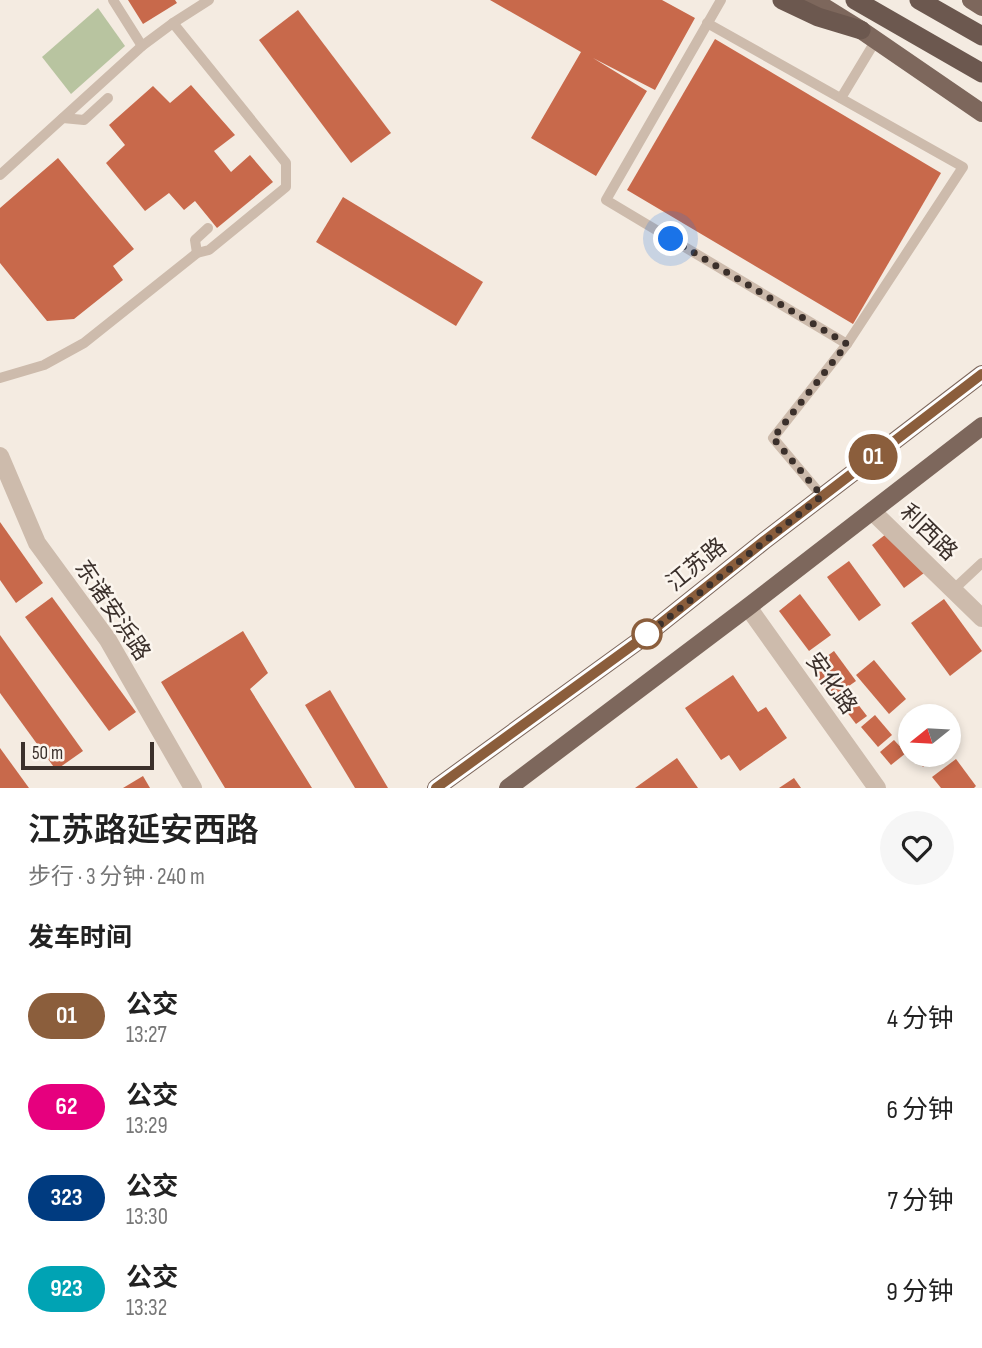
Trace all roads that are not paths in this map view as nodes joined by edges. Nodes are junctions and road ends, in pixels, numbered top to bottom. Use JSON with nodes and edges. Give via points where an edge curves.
{"nodes":[{"id":1,"x":113,"y":0,"type":"edge"},
{"id":2,"x":209,"y":0,"type":"edge"},
{"id":3,"x":721,"y":0,"type":"edge"},
{"id":4,"x":855,"y":0,"type":"edge"},
{"id":5,"x":919,"y":0,"type":"edge"},
{"id":6,"x":971,"y":0,"type":"edge"},
{"id":7,"x":797,"y":2,"type":"edge"},
{"id":8,"x":982,"y":7,"type":"edge"},
{"id":9,"x":173,"y":23,"type":"junction"},
{"id":10,"x":707,"y":23,"type":"junction"},
{"id":11,"x":868,"y":35,"type":"junction"},
{"id":12,"x":982,"y":36,"type":"edge"},
{"id":13,"x":142,"y":46,"type":"junction"},
{"id":14,"x":982,"y":73,"type":"edge"},
{"id":15,"x":108,"y":98,"type":"dead end"},
{"id":16,"x":841,"y":98,"type":"junction"},
{"id":17,"x":982,"y":113,"type":"edge"},
{"id":18,"x":63,"y":118,"type":"junction"},
{"id":19,"x":0,"y":175,"type":"edge"},
{"id":20,"x":208,"y":228,"type":"dead end"},
{"id":21,"x":197,"y":253,"type":"junction"},
{"id":22,"x":847,"y":344,"type":"junction"},
{"id":23,"x":982,"y":374,"type":"edge"},
{"id":24,"x":0,"y":378,"type":"edge"},
{"id":25,"x":982,"y":426,"type":"edge"},
{"id":26,"x":0,"y":456,"type":"edge"},
{"id":27,"x":822,"y":496,"type":"junction"},
{"id":28,"x":872,"y":511,"type":"junction"},
{"id":29,"x":982,"y":563,"type":"edge"},
{"id":30,"x":953,"y":590,"type":"junction"},
{"id":31,"x":748,"y":607,"type":"junction"},
{"id":32,"x":982,"y":618,"type":"edge"},
{"id":33,"x":193,"y":788,"type":"edge"},
{"id":34,"x":436,"y":788,"type":"edge"},
{"id":35,"x":508,"y":788,"type":"edge"},
{"id":36,"x":877,"y":788,"type":"edge"}],
"edges":[{"from":1,"to":13,"type":"lane"},
{"from":2,"to":9,"type":"lane"},
{"from":3,"to":10,"type":"lane"},
{"from":4,"to":14,"type":"highway"},
{"from":5,"to":12,"type":"highway"},
{"from":6,"to":8,"type":"main road"},
{"from":7,"to":11,"type":"highway","via":[[818,17]]},
{"from":9,"to":13,"type":"lane"},
{"from":9,"to":21,"type":"lane","via":[[286,163],[286,187],[209,250]]},
{"from":10,"to":16,"type":"lane"},
{"from":10,"to":22,"type":"lane","via":[[606,200]]},
{"from":11,"to":16,"type":"lane"},
{"from":11,"to":17,"type":"main road"},
{"from":13,"to":18,"type":"lane"},
{"from":15,"to":18,"type":"lane","via":[[84,120]]},
{"from":16,"to":22,"type":"lane","via":[[963,167]]},
{"from":18,"to":19,"type":"lane"},
{"from":20,"to":21,"type":"lane","via":[[195,240]]},
{"from":21,"to":24,"type":"lane","via":[[84,343],[44,365]]},
{"from":22,"to":27,"type":"lane","via":[[773,438]]},
{"from":23,"to":27,"type":"main road","name":"江苏路"},
{"from":25,"to":28,"type":"main road"},
{"from":26,"to":33,"type":"street","name":"东诸安浜路","via":[[37,543],[108,640]]},
{"from":27,"to":34,"type":"main road","name":"江苏路","via":[[644,637]]},
{"from":28,"to":30,"type":"street","name":"利西路"},
{"from":28,"to":31,"type":"main road"},
{"from":29,"to":30,"type":"lane"},
{"from":30,"to":32,"type":"street","name":"利西路"},
{"from":31,"to":35,"type":"main road"},
{"from":31,"to":36,"type":"street","name":"安化路"}]}
